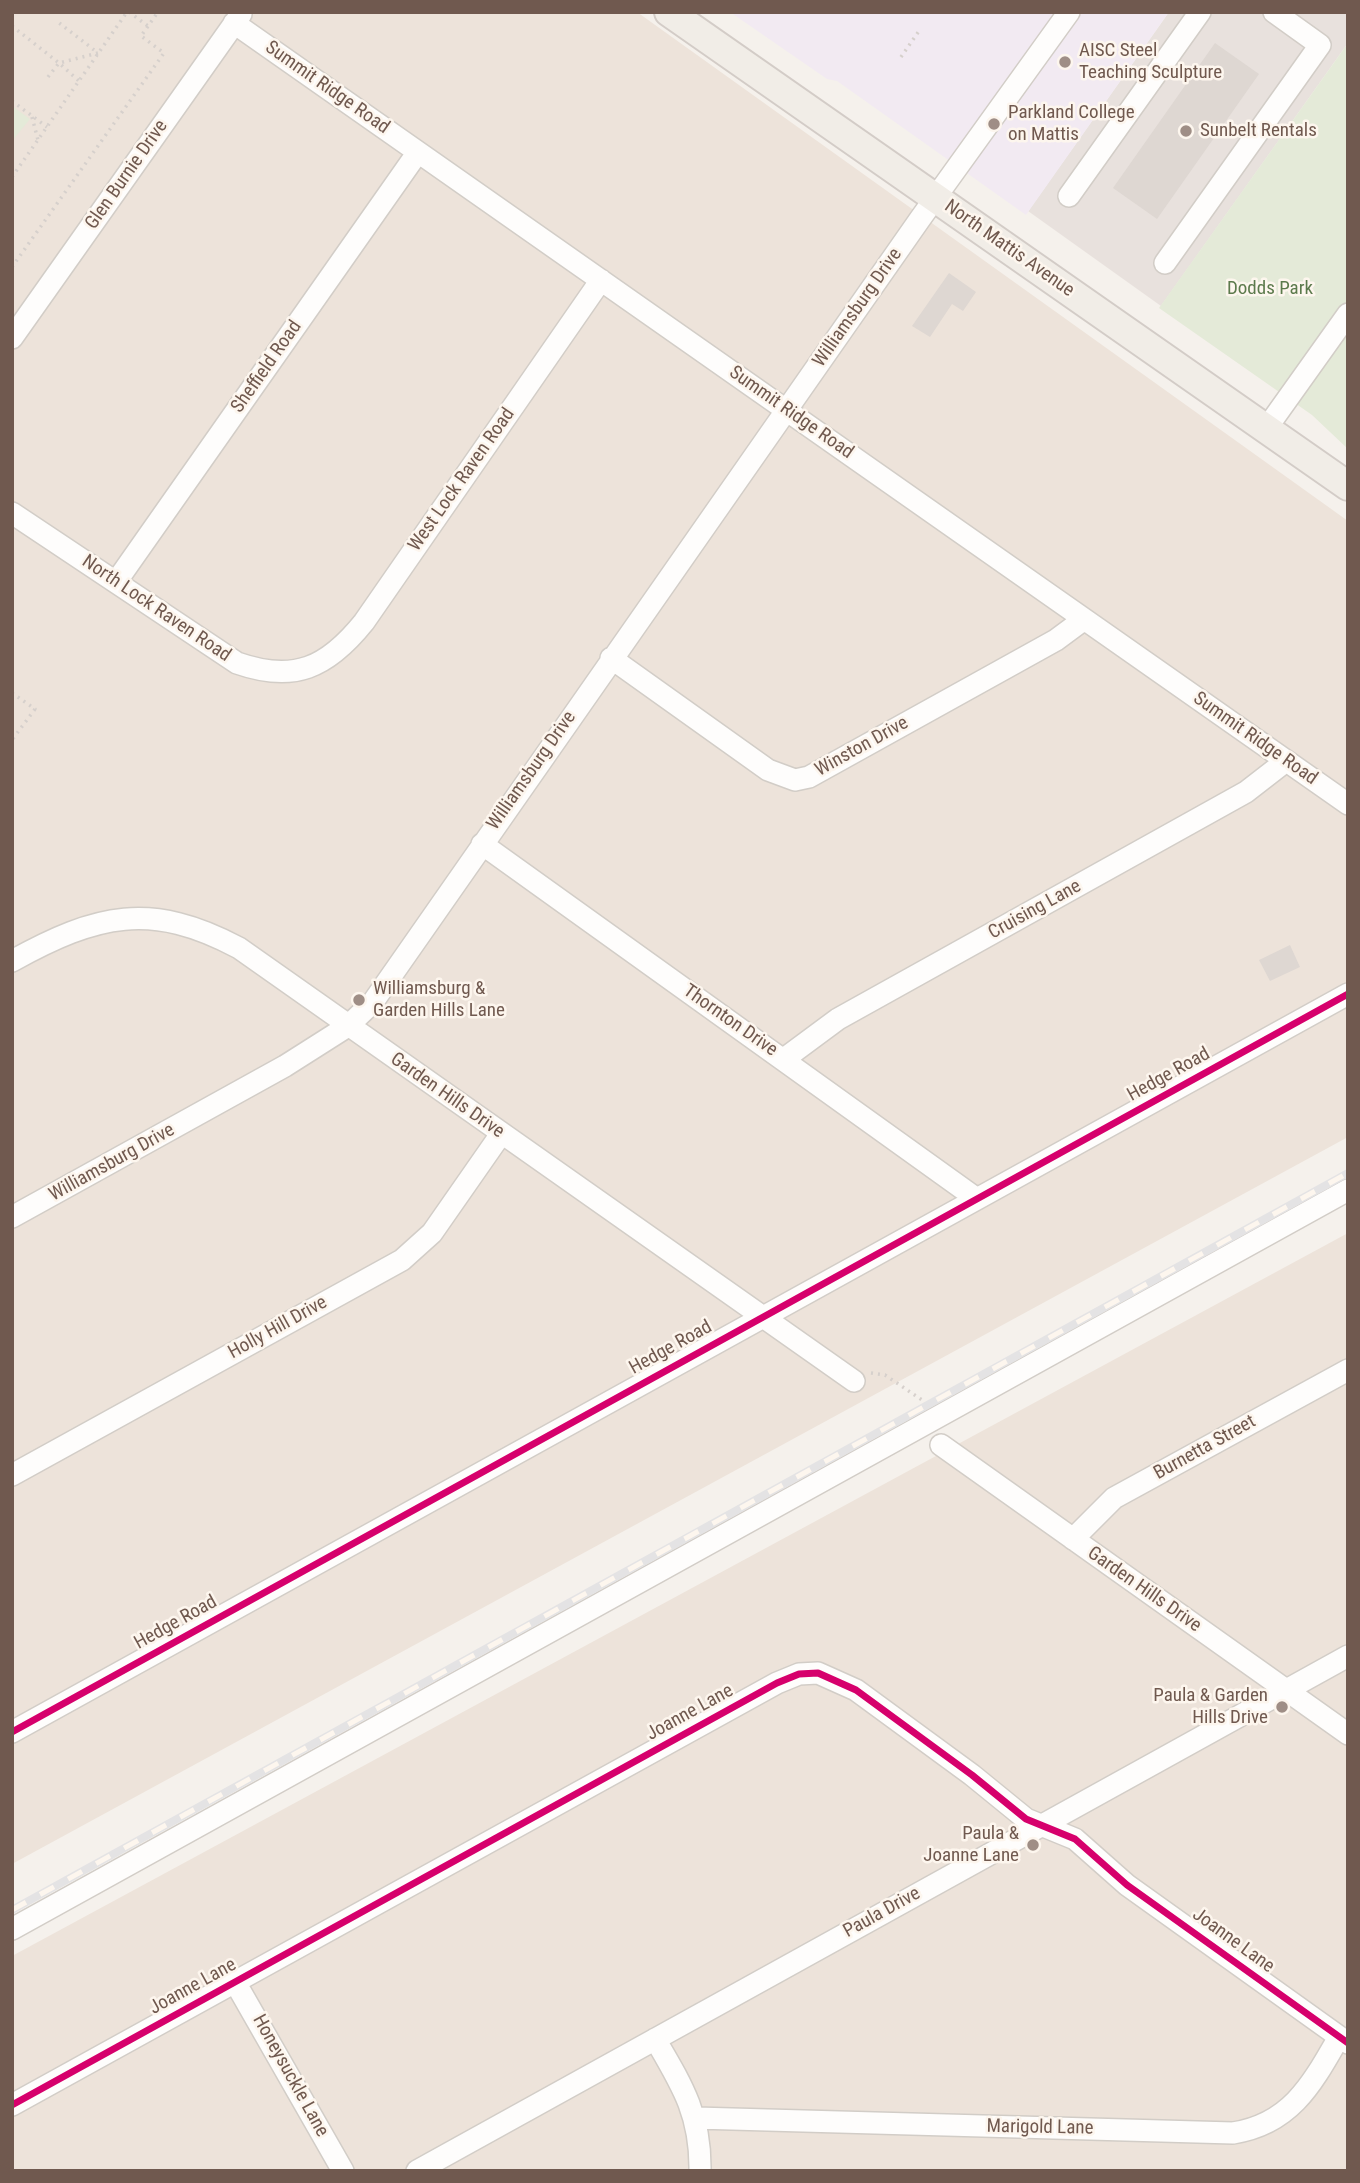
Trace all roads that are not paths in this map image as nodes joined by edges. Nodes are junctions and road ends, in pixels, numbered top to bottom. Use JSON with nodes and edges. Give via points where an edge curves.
{"nodes":[{"id":1,"x":669,"y":12,"type":"edge"},
{"id":2,"x":1069,"y":12,"type":"edge"},
{"id":3,"x":1200,"y":12,"type":"edge"},
{"id":4,"x":1274,"y":12,"type":"edge"},
{"id":5,"x":238,"y":18,"type":"edge"},
{"id":6,"x":418,"y":152,"type":"junction"},
{"id":7,"x":1069,"y":196,"type":"dead end"},
{"id":8,"x":935,"y":198,"type":"junction"},
{"id":9,"x":1165,"y":263,"type":"dead end"},
{"id":10,"x":601,"y":280,"type":"junction"},
{"id":11,"x":1348,"y":314,"type":"edge"},
{"id":12,"x":14,"y":331,"type":"edge"},
{"id":13,"x":787,"y":410,"type":"junction"},
{"id":14,"x":1266,"y":429,"type":"junction"},
{"id":15,"x":1348,"y":486,"type":"edge"},
{"id":16,"x":12,"y":513,"type":"edge"},
{"id":17,"x":116,"y":582,"type":"junction"},
{"id":18,"x":1083,"y":620,"type":"junction"},
{"id":19,"x":611,"y":659,"type":"junction"},
{"id":20,"x":311,"y":667,"type":"joint"},
{"id":21,"x":1286,"y":761,"type":"junction"},
{"id":22,"x":1348,"y":804,"type":"edge"},
{"id":23,"x":482,"y":844,"type":"junction"},
{"id":24,"x":12,"y":961,"type":"edge"},
{"id":25,"x":1348,"y":994,"type":"edge"},
{"id":26,"x":348,"y":1026,"type":"junction"},
{"id":27,"x":784,"y":1059,"type":"junction"},
{"id":28,"x":501,"y":1133,"type":"junction"},
{"id":29,"x":1348,"y":1190,"type":"edge"},
{"id":30,"x":977,"y":1199,"type":"junction"},
{"id":31,"x":12,"y":1217,"type":"edge"},
{"id":32,"x":763,"y":1316,"type":"junction"},
{"id":33,"x":1348,"y":1370,"type":"edge"},
{"id":34,"x":851,"y":1378,"type":"road end"},
{"id":35,"x":941,"y":1445,"type":"dead end"},
{"id":36,"x":12,"y":1475,"type":"edge"},
{"id":37,"x":1073,"y":1539,"type":"junction"},
{"id":38,"x":1348,"y":1656,"type":"edge"},
{"id":39,"x":1285,"y":1690,"type":"junction"},
{"id":40,"x":12,"y":1732,"type":"edge"},
{"id":41,"x":1348,"y":1734,"type":"edge"},
{"id":42,"x":1041,"y":1826,"type":"junction"},
{"id":43,"x":12,"y":1929,"type":"edge"},
{"id":44,"x":235,"y":1982,"type":"junction"},
{"id":45,"x":656,"y":2039,"type":"junction"},
{"id":46,"x":1343,"y":2040,"type":"edge"},
{"id":47,"x":12,"y":2105,"type":"edge"},
{"id":48,"x":696,"y":2118,"type":"junction"},
{"id":49,"x":343,"y":2171,"type":"edge"},
{"id":50,"x":417,"y":2171,"type":"edge"},
{"id":51,"x":700,"y":2171,"type":"edge"}],
"edges":[{"from":1,"to":8,"type":"main road","name":"North Mattis Avenue"},
{"from":2,"to":8,"type":"street","name":"Williamsburg Drive"},
{"from":3,"to":7,"type":"street"},
{"from":4,"to":9,"type":"street","via":[[1320,45]]},
{"from":5,"to":6,"type":"street","name":"Summit Ridge Road"},
{"from":5,"to":12,"type":"street","name":"Glen Burnie Drive"},
{"from":6,"to":10,"type":"street","name":"Summit Ridge Road"},
{"from":6,"to":17,"type":"street","name":"Sheffield Road"},
{"from":8,"to":13,"type":"street","name":"Williamsburg Drive"},
{"from":8,"to":14,"type":"main road","name":"North Mattis Avenue"},
{"from":10,"to":13,"type":"street","name":"Summit Ridge Road"},
{"from":10,"to":20,"type":"street","name":"West Lock Raven Road","via":[[363,622],[331,658]]},
{"from":11,"to":14,"type":"street"},
{"from":13,"to":18,"type":"street","name":"Summit Ridge Road"},
{"from":13,"to":19,"type":"street","name":"Williamsburg Drive"},
{"from":14,"to":15,"type":"main road","name":"North Mattis Avenue"},
{"from":16,"to":17,"type":"street","name":"North Lock Raven Road"},
{"from":17,"to":20,"type":"street","name":"North Lock Raven Road","via":[[237,663],[276,673]]},
{"from":18,"to":19,"type":"street","name":"Winston Drive","via":[[1056,640],[809,777],[795,780],[768,771]]},
{"from":18,"to":21,"type":"street","name":"Summit Ridge Road"},
{"from":19,"to":23,"type":"street","name":"Williamsburg Drive"},
{"from":21,"to":22,"type":"street","name":"Summit Ridge Road"},
{"from":21,"to":27,"type":"street","name":"Cruising Lane","via":[[1247,792],[838,1019]]},
{"from":23,"to":26,"type":"street","name":"Williamsburg Drive","via":[[373,1002]]},
{"from":23,"to":27,"type":"street","name":"Thornton Drive"},
{"from":24,"to":26,"type":"street","name":"Garden Hills Drive","via":[[79,928],[104,921],[151,918],[182,923],[239,948]]},
{"from":25,"to":30,"type":"street","name":"Hedge Road"},
{"from":26,"to":28,"type":"street","name":"Garden Hills Drive"},
{"from":26,"to":31,"type":"street","name":"Williamsburg Drive","via":[[273,1073]]},
{"from":27,"to":30,"type":"street","name":"Thornton Drive"},
{"from":28,"to":32,"type":"street","name":"Garden Hills Drive"},
{"from":28,"to":36,"type":"street","name":"Holly Hill Drive","via":[[432,1233],[402,1260]]},
{"from":29,"to":43,"type":"street"},
{"from":30,"to":32,"type":"street","name":"Hedge Road"},
{"from":32,"to":34,"type":"street","name":"Garden Hills Drive"},
{"from":32,"to":40,"type":"street","name":"Hedge Road"},
{"from":33,"to":37,"type":"street","name":"Burnetta Street","via":[[1114,1498]]},
{"from":35,"to":37,"type":"street","name":"Garden Hills Drive"},
{"from":37,"to":39,"type":"street","name":"Garden Hills Drive"},
{"from":38,"to":39,"type":"street","name":"Paula Drive"},
{"from":39,"to":41,"type":"street","name":"Garden Hills Drive"},
{"from":39,"to":42,"type":"street","name":"Paula Drive"},
{"from":42,"to":44,"type":"street","name":"Joanne Lane","via":[[856,1690],[818,1673],[799,1675]]},
{"from":42,"to":45,"type":"street","name":"Paula Drive"},
{"from":42,"to":46,"type":"street","name":"Joanne Lane","via":[[1075,1839],[1127,1885]]},
{"from":44,"to":47,"type":"street","name":"Joanne Lane"},
{"from":44,"to":49,"type":"street","name":"Honeysuckle Lane"},
{"from":45,"to":48,"type":"street"},
{"from":45,"to":50,"type":"street","name":"Paula Drive"},
{"from":46,"to":48,"type":"street","name":"Marigold Lane","via":[[1281,2115],[1265,2126],[1233,2133]]},
{"from":48,"to":51,"type":"street"}]}
